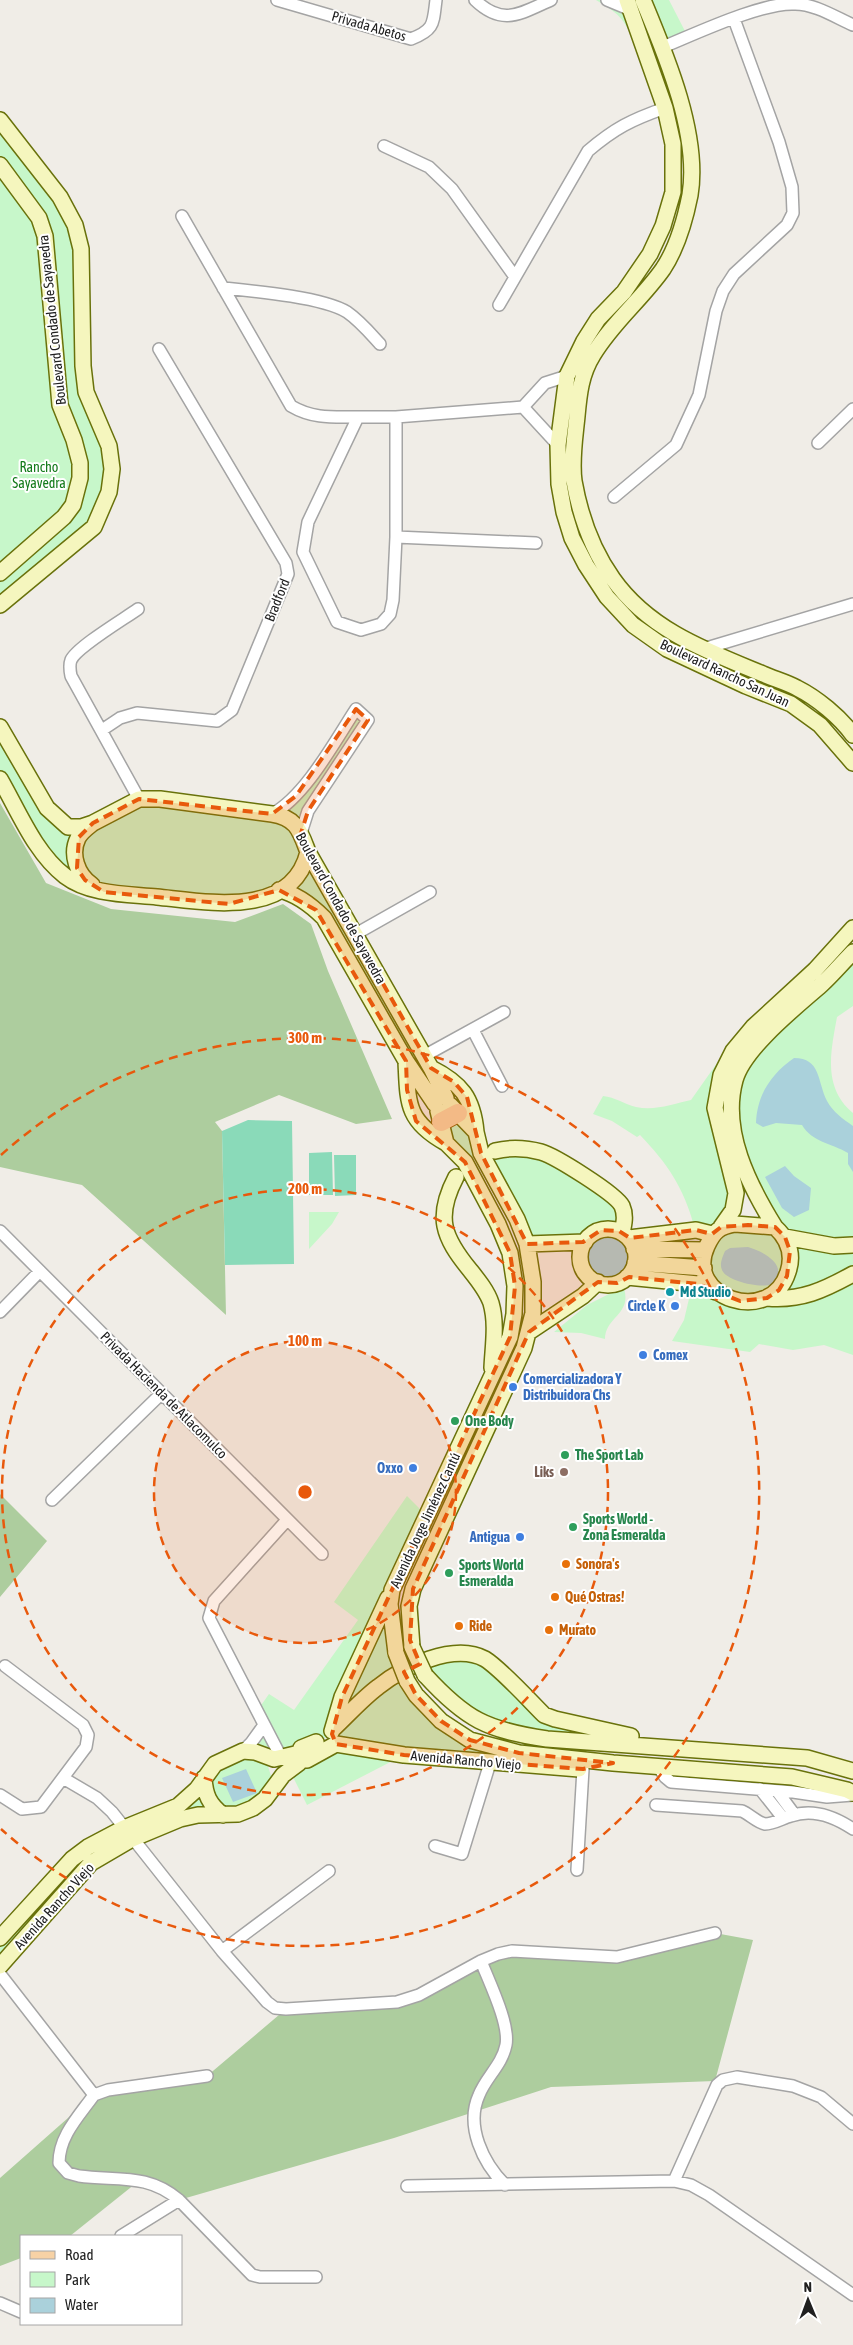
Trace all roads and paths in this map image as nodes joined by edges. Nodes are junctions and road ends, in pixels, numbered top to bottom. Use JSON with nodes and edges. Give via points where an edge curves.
{"nodes":[{"id":1,"x":277,"y":0,"type":"edge"},
{"id":2,"x":436,"y":0,"type":"edge"},
{"id":3,"x":475,"y":0,"type":"edge"},
{"id":4,"x":551,"y":0,"type":"edge"},
{"id":5,"x":607,"y":0,"type":"edge"},
{"id":6,"x":643,"y":0,"type":"edge"},
{"id":7,"x":629,"y":5,"type":"edge"},
{"id":8,"x":734,"y":19,"type":"junction"},
{"id":9,"x":853,"y":25,"type":"edge"},
{"id":10,"x":663,"y":47,"type":"junction"},
{"id":11,"x":665,"y":108,"type":"junction"},
{"id":12,"x":0,"y":120,"type":"edge"},
{"id":13,"x":384,"y":146,"type":"dead end"},
{"id":14,"x":0,"y":165,"type":"edge"},
{"id":15,"x":182,"y":216,"type":"dead end"},
{"id":16,"x":663,"y":226,"type":"junction"},
{"id":17,"x":680,"y":233,"type":"junction"},
{"id":18,"x":515,"y":277,"type":"junction"},
{"id":19,"x":223,"y":288,"type":"junction"},
{"id":20,"x":499,"y":305,"type":"dead end"},
{"id":21,"x":380,"y":344,"type":"dead end"},
{"id":22,"x":159,"y":349,"type":"dead end"},
{"id":23,"x":567,"y":376,"type":"junction"},
{"id":24,"x":523,"y":407,"type":"junction"},
{"id":25,"x":853,"y":409,"type":"edge"},
{"id":26,"x":396,"y":416,"type":"junction"},
{"id":27,"x":358,"y":417,"type":"junction"},
{"id":28,"x":818,"y":444,"type":"dead end"},
{"id":29,"x":558,"y":445,"type":"junction"},
{"id":30,"x":614,"y":498,"type":"dead end"},
{"id":31,"x":396,"y":537,"type":"junction"},
{"id":32,"x":536,"y":543,"type":"dead end"},
{"id":33,"x":0,"y":573,"type":"edge"},
{"id":34,"x":853,"y":604,"type":"edge"},
{"id":35,"x":0,"y":605,"type":"edge"},
{"id":36,"x":138,"y":609,"type":"dead end"},
{"id":37,"x":703,"y":648,"type":"junction"},
{"id":38,"x":0,"y":727,"type":"edge"},
{"id":39,"x":102,"y":730,"type":"junction"},
{"id":40,"x":853,"y":735,"type":"edge"},
{"id":41,"x":853,"y":763,"type":"edge"},
{"id":42,"x":0,"y":779,"type":"edge"},
{"id":43,"x":139,"y":799,"type":"junction"},
{"id":44,"x":272,"y":814,"type":"junction"},
{"id":45,"x":93,"y":823,"type":"junction"},
{"id":46,"x":301,"y":833,"type":"junction"},
{"id":47,"x":308,"y":852,"type":"junction"},
{"id":48,"x":279,"y":890,"type":"junction"},
{"id":49,"x":104,"y":892,"type":"junction"},
{"id":50,"x":430,"y":892,"type":"dead end"},
{"id":51,"x":852,"y":931,"type":"edge"},
{"id":52,"x":354,"y":934,"type":"junction"},
{"id":53,"x":853,"y":952,"type":"edge"},
{"id":54,"x":504,"y":1012,"type":"dead end"},
{"id":55,"x":473,"y":1030,"type":"junction"},
{"id":56,"x":406,"y":1061,"type":"junction"},
{"id":57,"x":428,"y":1062,"type":"junction"},
{"id":58,"x":502,"y":1086,"type":"dead end"},
{"id":59,"x":444,"y":1107,"type":"junction"},
{"id":60,"x":476,"y":1132,"type":"junction"},
{"id":61,"x":446,"y":1143,"type":"junction"},
{"id":62,"x":488,"y":1152,"type":"junction"},
{"id":63,"x":465,"y":1162,"type":"junction"},
{"id":64,"x":456,"y":1177,"type":"dead end"},
{"id":65,"x":0,"y":1230,"type":"edge"},
{"id":66,"x":716,"y":1230,"type":"junction"},
{"id":67,"x":780,"y":1232,"type":"junction"},
{"id":68,"x":585,"y":1242,"type":"junction"},
{"id":69,"x":528,"y":1244,"type":"junction"},
{"id":70,"x":853,"y":1245,"type":"edge"},
{"id":71,"x":630,"y":1246,"type":"junction"},
{"id":72,"x":657,"y":1250,"type":"junction"},
{"id":73,"x":701,"y":1250,"type":"junction"},
{"id":74,"x":700,"y":1268,"type":"junction"},
{"id":75,"x":40,"y":1271,"type":"junction"},
{"id":76,"x":853,"y":1274,"type":"edge"},
{"id":77,"x":627,"y":1277,"type":"junction"},
{"id":78,"x":598,"y":1282,"type":"junction"},
{"id":79,"x":716,"y":1292,"type":"junction"},
{"id":80,"x":767,"y":1298,"type":"junction"},
{"id":81,"x":0,"y":1312,"type":"edge"},
{"id":82,"x":529,"y":1332,"type":"junction"},
{"id":83,"x":492,"y":1375,"type":"junction"},
{"id":84,"x":162,"y":1393,"type":"junction"},
{"id":85,"x":52,"y":1500,"type":"dead end"},
{"id":86,"x":287,"y":1520,"type":"junction"},
{"id":87,"x":322,"y":1554,"type":"dead end"},
{"id":88,"x":392,"y":1590,"type":"junction"},
{"id":89,"x":5,"y":1666,"type":"dead end"},
{"id":90,"x":264,"y":1725,"type":"junction"},
{"id":91,"x":334,"y":1736,"type":"junction"},
{"id":92,"x":686,"y":1748,"type":"junction"},
{"id":93,"x":243,"y":1751,"type":"junction"},
{"id":94,"x":300,"y":1755,"type":"junction"},
{"id":95,"x":265,"y":1756,"type":"junction"},
{"id":96,"x":490,"y":1763,"type":"junction"},
{"id":97,"x":613,"y":1763,"type":"junction"},
{"id":98,"x":658,"y":1766,"type":"junction"},
{"id":99,"x":583,"y":1769,"type":"junction"},
{"id":100,"x":853,"y":1771,"type":"edge"},
{"id":101,"x":63,"y":1778,"type":"junction"},
{"id":102,"x":204,"y":1778,"type":"junction"},
{"id":103,"x":274,"y":1785,"type":"junction"},
{"id":104,"x":760,"y":1789,"type":"junction"},
{"id":105,"x":777,"y":1791,"type":"junction"},
{"id":106,"x":853,"y":1794,"type":"edge"},
{"id":107,"x":0,"y":1795,"type":"edge"},
{"id":108,"x":656,"y":1805,"type":"dead end"},
{"id":109,"x":794,"y":1814,"type":"junction"},
{"id":110,"x":223,"y":1815,"type":"junction"},
{"id":111,"x":782,"y":1818,"type":"junction"},
{"id":112,"x":853,"y":1829,"type":"edge"},
{"id":113,"x":128,"y":1834,"type":"junction"},
{"id":114,"x":435,"y":1846,"type":"dead end"},
{"id":115,"x":577,"y":1870,"type":"dead end"},
{"id":116,"x":330,"y":1871,"type":"dead end"},
{"id":117,"x":715,"y":1933,"type":"dead end"},
{"id":118,"x":0,"y":1938,"type":"edge"},
{"id":119,"x":5,"y":1950,"type":"edge"},
{"id":120,"x":222,"y":1951,"type":"junction"},
{"id":121,"x":481,"y":1962,"type":"junction"},
{"id":122,"x":0,"y":1966,"type":"edge"},
{"id":123,"x":0,"y":1974,"type":"edge"},
{"id":124,"x":207,"y":2076,"type":"dead end"},
{"id":125,"x":94,"y":2095,"type":"junction"},
{"id":126,"x":853,"y":2124,"type":"edge"},
{"id":127,"x":674,"y":2181,"type":"junction"},
{"id":128,"x":505,"y":2185,"type":"junction"},
{"id":129,"x":407,"y":2186,"type":"dead end"},
{"id":130,"x":179,"y":2200,"type":"junction"},
{"id":131,"x":122,"y":2235,"type":"edge"},
{"id":132,"x":316,"y":2277,"type":"dead end"},
{"id":133,"x":853,"y":2295,"type":"edge"},
{"id":134,"x":0,"y":2303,"type":"edge"},
{"id":135,"x":20,"y":2312,"type":"edge"}],
"edges":[{"from":1,"to":2,"type":"street","name":"Privada Abetos","via":[[411,39],[424,34],[433,25]]},
{"from":3,"to":4,"type":"street","via":[[496,15],[509,16],[523,14]]},
{"from":5,"to":7,"type":"street"},
{"from":6,"to":10,"type":"main road","name":"Boulevard Rancho San Juan"},
{"from":7,"to":11,"type":"main road","name":"Boulevard Rancho San Juan"},
{"from":8,"to":9,"type":"street","via":[[782,4],[796,3]]},
{"from":8,"to":10,"type":"street"},
{"from":8,"to":30,"type":"street","via":[[784,160],[792,187],[793,213],[787,225],[734,274],[724,290],[716,311],[699,395],[676,445]]},
{"from":10,"to":17,"type":"main road","name":"Boulevard Rancho San Juan","via":[[691,153],[690,194]]},
{"from":11,"to":16,"type":"main road","name":"Boulevard Rancho San Juan","via":[[673,144],[673,192]]},
{"from":11,"to":18,"type":"street","via":[[629,121],[610,132],[588,152]]},
{"from":12,"to":35,"type":"main road","name":"Boulevard Condado de Sayavedra","via":[[60,197],[75,225],[81,249],[86,392],[109,446],[112,469],[109,492],[94,527]]},
{"from":13,"to":18,"type":"street","via":[[429,167],[441,178]]},
{"from":14,"to":33,"type":"main road","name":"Boulevard Condado de Sayavedra","via":[[39,218],[45,236],[60,405],[80,463],[73,505],[64,517]]},
{"from":15,"to":19,"type":"street"},
{"from":16,"to":17,"type":"main road"},
{"from":16,"to":23,"type":"main road","name":"Boulevard Rancho San Juan","via":[[645,262],[624,292],[598,319]]},
{"from":17,"to":37,"type":"main road","name":"Boulevard Rancho San Juan","via":[[663,268],[608,333],[592,356],[580,383],[574,479],[582,515],[613,579],[662,627]]},
{"from":18,"to":20,"type":"street"},
{"from":19,"to":21,"type":"street","via":[[325,304],[345,311],[364,325]]},
{"from":19,"to":27,"type":"street","via":[[291,406],[318,417]]},
{"from":22,"to":39,"type":"street","name":"Bradford","via":[[286,563],[288,574],[232,710],[223,718],[210,721],[137,713],[120,718]]},
{"from":23,"to":24,"type":"street","via":[[545,383]]},
{"from":23,"to":29,"type":"main road","name":"Boulevard Rancho San Juan"},
{"from":24,"to":26,"type":"street"},
{"from":24,"to":29,"type":"street"},
{"from":25,"to":28,"type":"street"},
{"from":26,"to":27,"type":"street"},
{"from":26,"to":31,"type":"street"},
{"from":27,"to":31,"type":"street","via":[[308,522],[303,552],[337,622],[361,630],[381,624],[390,614]]},
{"from":29,"to":41,"type":"main road","name":"Boulevard Rancho San Juan","via":[[559,484],[572,538],[607,597],[633,625],[667,649],[791,704],[820,725]]},
{"from":31,"to":32,"type":"street"},
{"from":34,"to":37,"type":"street"},
{"from":36,"to":39,"type":"street","via":[[71,660],[71,676]]},
{"from":37,"to":40,"type":"main road","name":"Boulevard Rancho San Juan","via":[[798,688],[822,705]]},
{"from":38,"to":45,"type":"main road","name":"Boulevard Condado de Sayavedra","via":[[48,808],[58,819],[68,827]]},
{"from":39,"to":43,"type":"street"},
{"from":42,"to":49,"type":"main road","via":[[47,860],[67,877]]},
{"from":43,"to":44,"type":"main road","name":"Boulevard Condado de Sayavedra"},
{"from":43,"to":45,"type":"main road","name":"Boulevard Condado de Sayavedra"},
{"from":44,"to":46,"type":"main road","name":"Boulevard Condado de Sayavedra","via":[[288,819]]},
{"from":44,"to":46,"type":"street","via":[[296,796],[356,709],[368,720],[308,810]]},
{"from":45,"to":49,"type":"main road","via":[[79,837],[75,853],[77,868],[85,880]]},
{"from":46,"to":47,"type":"main road","name":"Boulevard Condado de Sayavedra"},
{"from":47,"to":48,"type":"main road","via":[[304,868]]},
{"from":47,"to":52,"type":"main road","name":"Boulevard Condado de Sayavedra"},
{"from":48,"to":49,"type":"main road","via":[[253,901],[229,904]]},
{"from":48,"to":56,"type":"main road","name":"Boulevard Condado de Sayavedra","via":[[305,902],[324,918]]},
{"from":50,"to":52,"type":"street"},
{"from":51,"to":66,"type":"main road","via":[[753,1027],[733,1051],[721,1075],[715,1108],[736,1193],[734,1210]]},
{"from":52,"to":57,"type":"main road","name":"Boulevard Condado de Sayavedra"},
{"from":53,"to":67,"type":"main road","via":[[770,1030],[735,1079],[731,1110],[737,1152],[754,1192]]},
{"from":54,"to":55,"type":"street"},
{"from":55,"to":57,"type":"street"},
{"from":55,"to":58,"type":"street"},
{"from":56,"to":59,"type":"main road","name":"Boulevard Condado de Sayavedra"},
{"from":56,"to":61,"type":"main road","name":"Boulevard Condado de Sayavedra","via":[[407,1090],[416,1121]]},
{"from":57,"to":59,"type":"main road","name":"Boulevard Condado de Sayavedra"},
{"from":57,"to":60,"type":"main road","name":"Boulevard Condado de Sayavedra","via":[[463,1092],[474,1114]]},
{"from":59,"to":60,"type":"main road"},
{"from":59,"to":61,"type":"main road"},
{"from":60,"to":62,"type":"main road","name":"Avenida Jorge Jiménez Cantú"},
{"from":61,"to":63,"type":"main road","name":"Avenida Jorge Jiménez Cantú"},
{"from":62,"to":63,"type":"main road"},
{"from":62,"to":69,"type":"main road","name":"Avenida Jorge Jiménez Cantú"},
{"from":62,"to":71,"type":"main road","via":[[508,1148],[543,1152],[611,1195],[622,1206]]},
{"from":63,"to":83,"type":"main road","name":"Avenida Jorge Jiménez Cantú","via":[[504,1238],[515,1286],[510,1337]]},
{"from":64,"to":83,"type":"main road","via":[[446,1196],[444,1218],[447,1236],[481,1283],[490,1302],[495,1322]]},
{"from":65,"to":75,"type":"street","name":"Privada Hacienda de Atlacomulco"},
{"from":66,"to":67,"type":"main road","via":[[735,1224]]},
{"from":66,"to":72,"type":"main road","via":[[696,1230]]},
{"from":66,"to":73,"type":"main road"},
{"from":67,"to":70,"type":"main road","via":[[834,1246]]},
{"from":67,"to":80,"type":"main road","via":[[790,1251],[790,1264],[779,1290]]},
{"from":68,"to":69,"type":"main road"},
{"from":68,"to":71,"type":"main road","via":[[593,1233],[610,1229]]},
{"from":68,"to":78,"type":"main road","via":[[580,1254],[581,1263],[584,1271]]},
{"from":69,"to":82,"type":"main road","name":"Avenida Jorge Jiménez Cantú","via":[[533,1282]]},
{"from":71,"to":72,"type":"main road"},
{"from":71,"to":77,"type":"main road"},
{"from":72,"to":73,"type":"main road"},
{"from":72,"to":74,"type":"main road"},
{"from":73,"to":74,"type":"main road"},
{"from":74,"to":79,"type":"main road"},
{"from":75,"to":81,"type":"street"},
{"from":75,"to":84,"type":"street","name":"Privada Hacienda de Atlacomulco"},
{"from":76,"to":80,"type":"main road","via":[[812,1294],[787,1300]]},
{"from":77,"to":78,"type":"main road","via":[[617,1283]]},
{"from":77,"to":79,"type":"main road","via":[[698,1284]]},
{"from":78,"to":82,"type":"main road","via":[[583,1296]]},
{"from":79,"to":80,"type":"main road","via":[[740,1301]]},
{"from":82,"to":92,"type":"main road","name":"Avenida Jorge Jiménez Cantú","bridge":true,"via":[[413,1589],[409,1606],[412,1647],[425,1675],[444,1696],[475,1720],[493,1728],[547,1739]]},
{"from":83,"to":88,"type":"main road","name":"Avenida Jorge Jiménez Cantú"},
{"from":84,"to":85,"type":"street","name":"Privada Hacienda de Atlacomulco"},
{"from":84,"to":86,"type":"street","name":"Privada Hacienda de Atlacomulco"},
{"from":86,"to":87,"type":"street","name":"Privada Hacienda de Atlacomulco"},
{"from":86,"to":90,"type":"street","via":[[214,1601],[210,1610],[210,1618]]},
{"from":88,"to":91,"type":"main road","via":[[342,1697]]},
{"from":88,"to":97,"type":"main road","name":"Avenida Jorge Jiménez Cantú","bridge":true,"via":[[390,1604],[396,1653],[407,1682],[441,1721],[470,1740],[519,1753]]},
{"from":89,"to":101,"type":"street","via":[[83,1725],[88,1735],[86,1747]]},
{"from":90,"to":93,"type":"street"},
{"from":90,"to":94,"type":"street"},
{"from":91,"to":92,"type":"main road","via":[[377,1687],[433,1657],[456,1653],[485,1660],[544,1715]]},
{"from":91,"to":94,"type":"main road","name":"Avenida Rancho Viejo"},
{"from":91,"to":96,"type":"main road","name":"Avenida Rancho Viejo","via":[[404,1754]]},
{"from":92,"to":100,"type":"main road","name":"Avenida Jorge Jiménez Cantú","via":[[807,1758]]},
{"from":93,"to":95,"type":"main road"},
{"from":93,"to":102,"type":"main road","name":"Avenida Rancho Viejo","via":[[215,1764]]},
{"from":94,"to":95,"type":"main road","via":[[274,1759]]},
{"from":94,"to":103,"type":"main road","name":"Avenida Rancho Viejo"},
{"from":95,"to":103,"type":"main road","via":[[271,1765]]},
{"from":96,"to":99,"type":"main road","name":"Avenida Rancho Viejo"},
{"from":96,"to":114,"type":"street","via":[[462,1854]]},
{"from":97,"to":98,"type":"main road","name":"Avenida Jorge Jiménez Cantú"},
{"from":97,"to":99,"type":"main road","name":"Avenida Rancho Viejo"},
{"from":98,"to":104,"type":"street","via":[[671,1782]]},
{"from":98,"to":106,"type":"main road","name":"Avenida Jorge Jiménez Cantú","via":[[792,1777],[848,1790]]},
{"from":99,"to":115,"type":"street"},
{"from":101,"to":107,"type":"street","via":[[41,1807],[22,1809]]},
{"from":101,"to":113,"type":"street","via":[[98,1798]]},
{"from":102,"to":110,"type":"main road","via":[[211,1806]]},
{"from":102,"to":113,"type":"main road","name":"Avenida Rancho Viejo","via":[[193,1794],[178,1806]]},
{"from":103,"to":110,"type":"main road","name":"Avenida Rancho Viejo","via":[[265,1799],[253,1808]]},
{"from":104,"to":105,"type":"street"},
{"from":104,"to":111,"type":"street"},
{"from":105,"to":106,"type":"street","via":[[827,1797]]},
{"from":105,"to":109,"type":"street"},
{"from":108,"to":111,"type":"street","via":[[742,1811],[762,1823],[771,1824]]},
{"from":109,"to":111,"type":"street"},
{"from":109,"to":112,"type":"street","via":[[825,1815]]},
{"from":110,"to":113,"type":"main road","name":"Avenida Rancho Viejo","via":[[198,1815]]},
{"from":113,"to":118,"type":"main road","name":"Avenida Rancho Viejo","via":[[88,1847],[72,1859]]},
{"from":113,"to":119,"type":"main road","name":"Avenida Rancho Viejo","via":[[91,1863]]},
{"from":113,"to":120,"type":"street"},
{"from":116,"to":120,"type":"street"},
{"from":117,"to":121,"type":"street","via":[[617,1957],[512,1951]]},
{"from":119,"to":122,"type":"main road","name":"Avenida Rancho Viejo"},
{"from":120,"to":121,"type":"street","via":[[266,2002],[275,2008],[286,2009],[397,2002],[420,1995]]},
{"from":121,"to":128,"type":"street","via":[[504,2022],[506,2044],[502,2059],[479,2094],[474,2122],[476,2136],[489,2165]]},
{"from":123,"to":125,"type":"street"},
{"from":124,"to":125,"type":"street","via":[[108,2090]]},
{"from":125,"to":130,"type":"street","via":[[64,2138],[59,2150],[59,2163],[68,2173],[79,2176],[154,2183]]},
{"from":126,"to":127,"type":"street","via":[[821,2097],[808,2091],[737,2077],[723,2080],[717,2086]]},
{"from":127,"to":128,"type":"street"},
{"from":127,"to":133,"type":"street","via":[[709,2194]]},
{"from":128,"to":129,"type":"street"},
{"from":130,"to":131,"type":"street"},
{"from":130,"to":132,"type":"street","via":[[252,2275]]},
{"from":134,"to":135,"type":"street"}]}
